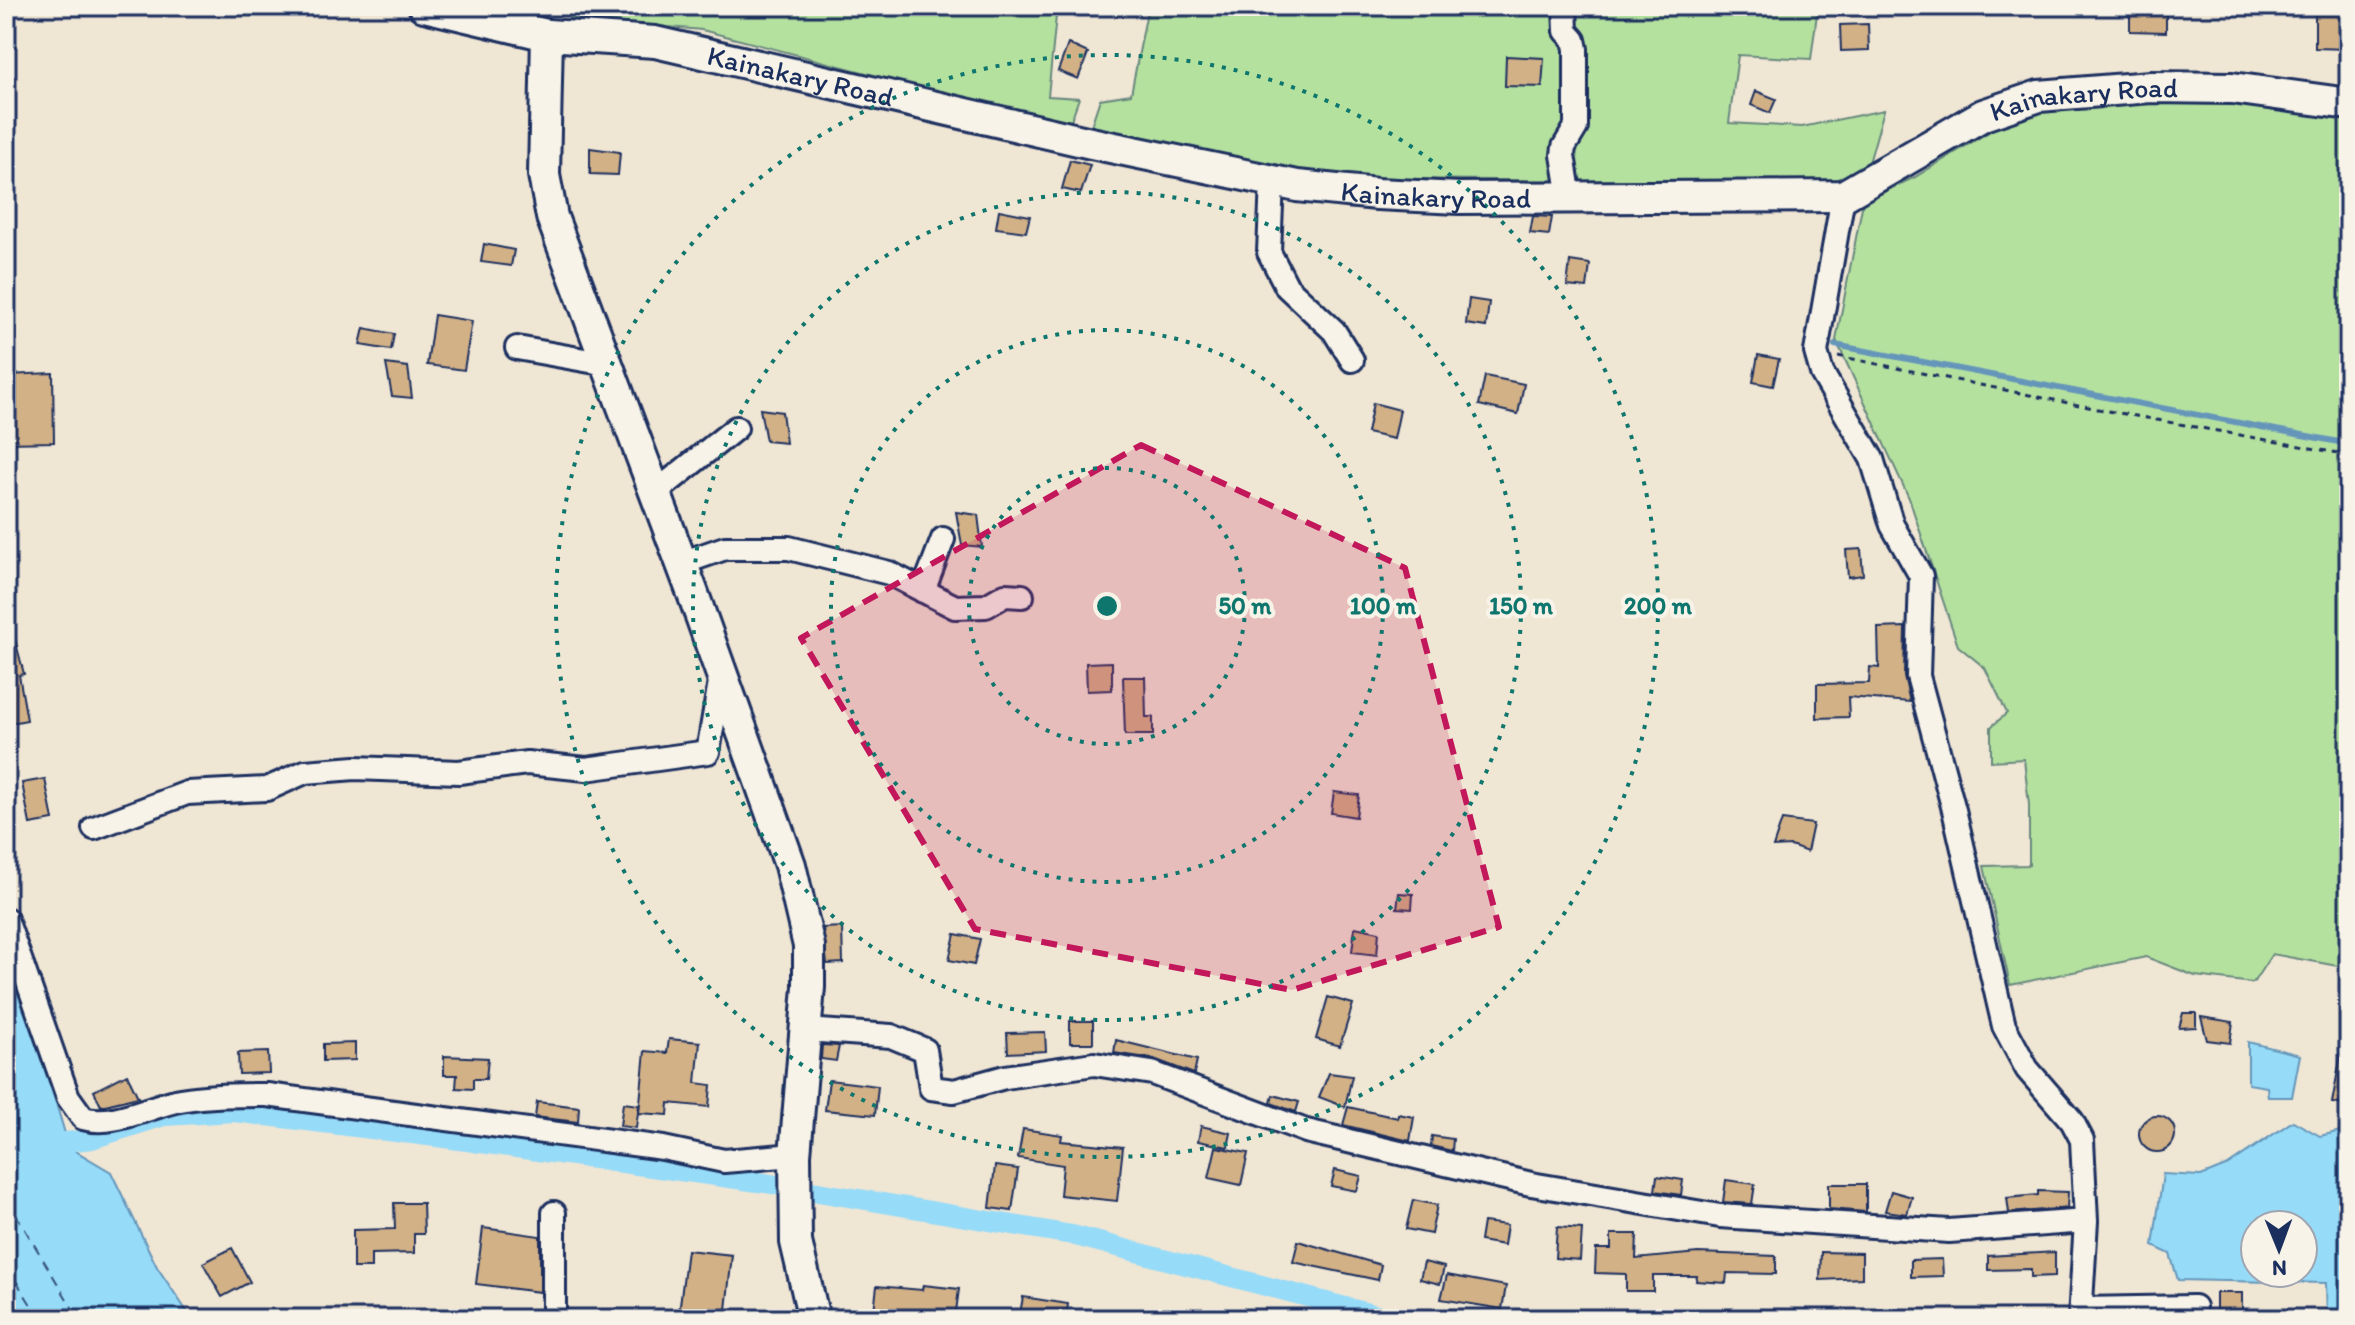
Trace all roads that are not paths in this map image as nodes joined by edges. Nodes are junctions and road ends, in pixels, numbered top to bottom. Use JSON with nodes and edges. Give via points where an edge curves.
{"nodes":[{"id":1,"x":424,"y":6,"type":"edge"},
{"id":2,"x":1565,"y":6,"type":"edge"},
{"id":3,"x":512,"y":17,"type":"edge"},
{"id":4,"x":547,"y":35,"type":"junction"},
{"id":5,"x":2349,"y":104,"type":"edge"},
{"id":6,"x":1272,"y":181,"type":"junction"},
{"id":7,"x":1843,"y":196,"type":"junction"},
{"id":8,"x":1570,"y":198,"type":"junction"},
{"id":9,"x":517,"y":348,"type":"dead end"},
{"id":10,"x":1352,"y":360,"type":"dead end"},
{"id":11,"x":607,"y":364,"type":"junction"},
{"id":12,"x":736,"y":428,"type":"dead end"},
{"id":13,"x":655,"y":493,"type":"junction"},
{"id":14,"x":943,"y":539,"type":"dead end"},
{"id":15,"x":682,"y":563,"type":"junction"},
{"id":16,"x":923,"y":591,"type":"junction"},
{"id":17,"x":1022,"y":596,"type":"dead end"},
{"id":18,"x":722,"y":674,"type":"junction"},
{"id":19,"x":94,"y":828,"type":"dead end"},
{"id":20,"x":6,"y":919,"type":"edge"},
{"id":21,"x":806,"y":1030,"type":"junction"},
{"id":22,"x":795,"y":1162,"type":"junction"},
{"id":23,"x":554,"y":1213,"type":"dead end"},
{"id":24,"x":2086,"y":1221,"type":"junction"},
{"id":25,"x":2194,"y":1307,"type":"dead end"},
{"id":26,"x":2080,"y":1314,"type":"edge"},
{"id":27,"x":554,"y":1319,"type":"edge"},
{"id":28,"x":814,"y":1319,"type":"edge"}],
"edges":[{"from":1,"to":3,"type":"main road","name":"Kainakary Road"},
{"from":2,"to":8,"type":"street","via":[[1566,31],[1576,49],[1576,127],[1563,155]]},
{"from":3,"to":4,"type":"main road","name":"Kainakary Road"},
{"from":4,"to":6,"type":"main road","name":"Kainakary Road","via":[[655,42]]},
{"from":4,"to":11,"type":"main road","via":[[544,175],[552,217]]},
{"from":5,"to":7,"type":"main road","name":"Kainakary Road","via":[[2232,88],[2151,87],[2039,96],[1972,120]]},
{"from":6,"to":8,"type":"main road","name":"Kainakary Road","via":[[1377,194]]},
{"from":6,"to":10,"type":"street","via":[[1269,252],[1287,287],[1334,331]]},
{"from":7,"to":8,"type":"main road","name":"Kainakary Road"},
{"from":7,"to":24,"type":"street","via":[[1816,352],[1822,373],[1872,459],[1892,525],[1921,576],[1918,676],[1996,998],[2027,1069],[2082,1140]]},
{"from":9,"to":11,"type":"street"},
{"from":11,"to":13,"type":"main road"},
{"from":12,"to":13,"type":"street"},
{"from":13,"to":15,"type":"main road"},
{"from":14,"to":16,"type":"street"},
{"from":15,"to":16,"type":"street","via":[[725,548],[789,548],[889,573]]},
{"from":15,"to":18,"type":"main road"},
{"from":16,"to":17,"type":"street","via":[[942,604],[966,609],[1005,595]]},
{"from":18,"to":19,"type":"street","via":[[708,752],[586,769],[527,763],[459,772],[305,772],[267,789],[187,793]]},
{"from":18,"to":21,"type":"main road","via":[[790,865],[809,946]]},
{"from":20,"to":22,"type":"street","via":[[68,1097],[83,1118],[103,1120],[223,1094],[267,1095],[663,1148],[724,1161]]},
{"from":21,"to":22,"type":"main road"},
{"from":21,"to":24,"type":"street","via":[[891,1036],[925,1050],[931,1088],[954,1091],[1005,1077],[1094,1064],[1152,1073],[1306,1131],[1531,1184],[1720,1216],[1949,1231]]},
{"from":22,"to":28,"type":"main road","via":[[796,1242]]},
{"from":23,"to":27,"type":"street"},
{"from":24,"to":26,"type":"street"},
{"from":25,"to":26,"type":"street"}]}
